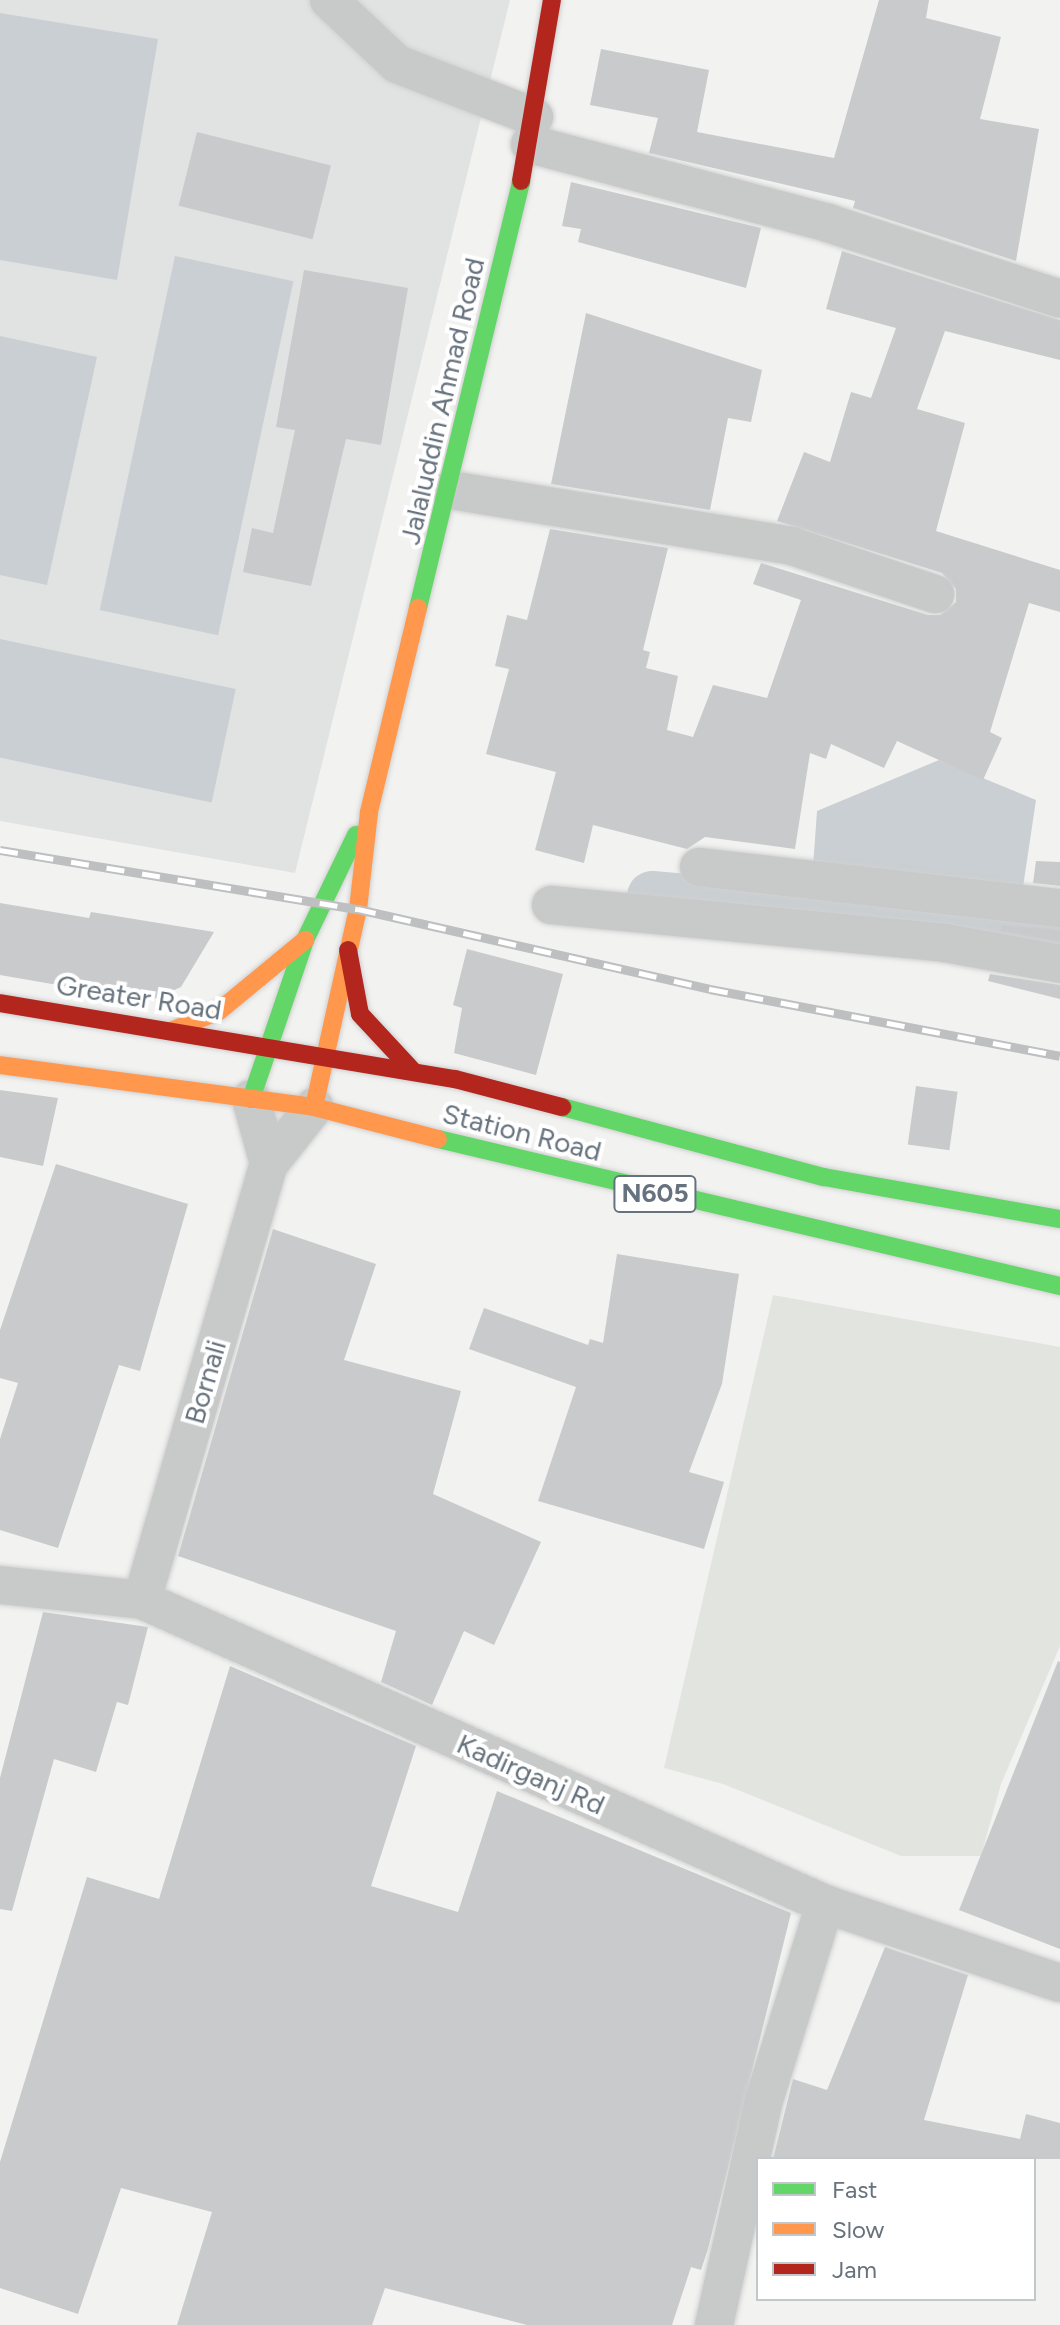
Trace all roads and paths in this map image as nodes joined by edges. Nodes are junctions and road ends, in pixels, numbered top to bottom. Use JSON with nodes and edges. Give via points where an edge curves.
{"nodes":[{"id":1,"x":329,"y":0,"type":"edge"},
{"id":2,"x":552,"y":0,"type":"edge"},
{"id":3,"x":532,"y":131,"type":"junction"},
{"id":4,"x":1060,"y":299,"type":"edge"},
{"id":5,"x":451,"y":490,"type":"junction"},
{"id":6,"x":935,"y":594,"type":"dead end"},
{"id":7,"x":369,"y":812,"type":"junction"},
{"id":8,"x":699,"y":867,"type":"dead end"},
{"id":9,"x":551,"y":905,"type":"dead end"},
{"id":10,"x":1048,"y":905,"type":"edge"},
{"id":11,"x":305,"y":940,"type":"junction"},
{"id":12,"x":348,"y":950,"type":"junction"},
{"id":13,"x":1021,"y":956,"type":"junction"},
{"id":14,"x":1060,"y":964,"type":"edge"},
{"id":15,"x":0,"y":1003,"type":"edge"},
{"id":16,"x":171,"y":1031,"type":"junction"},
{"id":17,"x":268,"y":1047,"type":"junction"},
{"id":18,"x":326,"y":1056,"type":"junction"},
{"id":19,"x":0,"y":1065,"type":"edge"},
{"id":20,"x":413,"y":1071,"type":"junction"},
{"id":21,"x":251,"y":1099,"type":"junction"},
{"id":22,"x":314,"y":1107,"type":"junction"},
{"id":23,"x":269,"y":1164,"type":"junction"},
{"id":24,"x":1060,"y":1219,"type":"edge"},
{"id":25,"x":1060,"y":1286,"type":"edge"},
{"id":26,"x":0,"y":1585,"type":"edge"},
{"id":27,"x":142,"y":1600,"type":"junction"},
{"id":28,"x":825,"y":1904,"type":"junction"},
{"id":29,"x":1060,"y":1983,"type":"edge"},
{"id":30,"x":714,"y":2325,"type":"edge"}],
"edges":[{"from":1,"to":3,"type":"street","via":[[397,64]]},
{"from":2,"to":3,"type":"main road","name":"Jalaluddin Ahmad Road"},
{"from":3,"to":4,"type":"street"},
{"from":3,"to":5,"type":"main road","name":"Jalaluddin Ahmad Road"},
{"from":5,"to":6,"type":"street","via":[[792,546]]},
{"from":5,"to":7,"type":"main road","name":"Jalaluddin Ahmad Road"},
{"from":7,"to":11,"type":"main road","name":"Jalaluddin Ahmad Road"},
{"from":7,"to":12,"type":"main road","name":"Jalaluddin Ahmad Road"},
{"from":8,"to":10,"type":"street"},
{"from":9,"to":13,"type":"street"},
{"from":10,"to":13,"type":"street"},
{"from":11,"to":16,"type":"main road","via":[[219,1011]]},
{"from":11,"to":17,"type":"main road","name":"Jalaluddin Ahmad Road"},
{"from":12,"to":18,"type":"main road","name":"Jalaluddin Ahmad Road"},
{"from":12,"to":20,"type":"main road","via":[[360,1014]]},
{"from":13,"to":14,"type":"street"},
{"from":15,"to":16,"type":"main road","name":"Greater Road","number":"N605"},
{"from":16,"to":17,"type":"main road","name":"Greater Road","number":"N605"},
{"from":17,"to":18,"type":"main road","name":"Station Road","number":"N605"},
{"from":17,"to":21,"type":"main road"},
{"from":18,"to":20,"type":"main road","name":"Station Road","number":"N605"},
{"from":18,"to":22,"type":"main road","name":"Jalaluddin Ahmad Road"},
{"from":19,"to":21,"type":"main road","number":"N605"},
{"from":20,"to":24,"type":"main road","name":"Station Road","number":"N605","via":[[824,1177]]},
{"from":21,"to":22,"type":"main road","name":"Station Road","number":"N605"},
{"from":21,"to":23,"type":"street"},
{"from":22,"to":23,"type":"street","name":"Bornali"},
{"from":22,"to":25,"type":"main road","name":"Station Road","number":"N605","via":[[745,1217]]},
{"from":23,"to":27,"type":"street","name":"Bornali"},
{"from":26,"to":27,"type":"street","name":"Kadirganj Rd"},
{"from":27,"to":28,"type":"street","name":"Kadirganj Rd"},
{"from":28,"to":29,"type":"street","name":"Kadirganj Rd"},
{"from":28,"to":30,"type":"street","via":[[764,2100]]}]}
